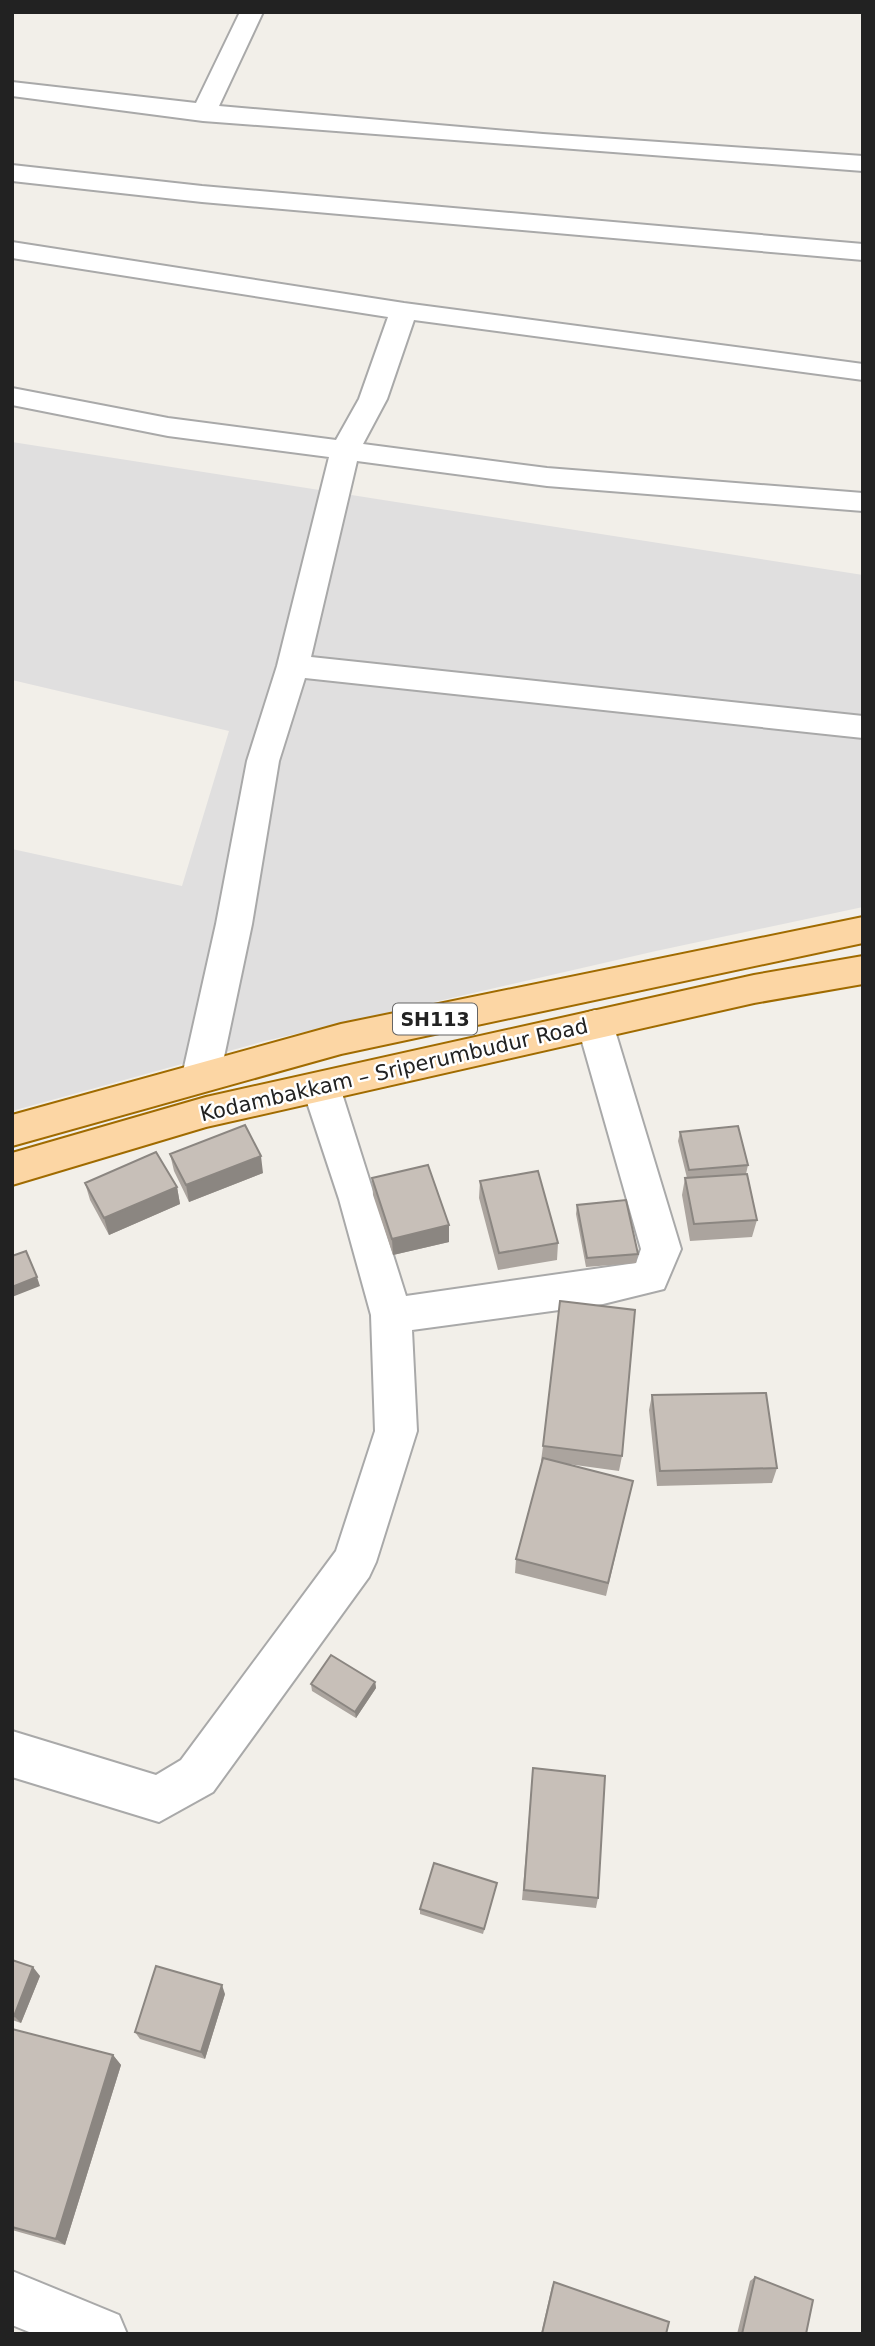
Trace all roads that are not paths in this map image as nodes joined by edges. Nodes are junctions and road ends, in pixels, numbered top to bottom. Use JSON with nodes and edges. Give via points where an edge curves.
{"nodes":[{"id":1,"x":252,"y":12,"type":"edge"},
{"id":2,"x":12,"y":89,"type":"edge"},
{"id":3,"x":203,"y":114,"type":"junction"},
{"id":4,"x":863,"y":164,"type":"edge"},
{"id":5,"x":12,"y":173,"type":"edge"},
{"id":6,"x":12,"y":250,"type":"edge"},
{"id":7,"x":863,"y":252,"type":"edge"},
{"id":8,"x":404,"y":311,"type":"junction"},
{"id":9,"x":863,"y":372,"type":"edge"},
{"id":10,"x":12,"y":396,"type":"edge"},
{"id":11,"x":345,"y":450,"type":"junction"},
{"id":12,"x":863,"y":502,"type":"edge"},
{"id":13,"x":293,"y":666,"type":"junction"},
{"id":14,"x":863,"y":727,"type":"edge"},
{"id":15,"x":863,"y":930,"type":"edge"},
{"id":16,"x":863,"y":970,"type":"edge"},
{"id":17,"x":596,"y":1024,"type":"junction"},
{"id":18,"x":201,"y":1076,"type":"junction"},
{"id":19,"x":321,"y":1087,"type":"junction"},
{"id":20,"x":12,"y":1130,"type":"edge"},
{"id":21,"x":12,"y":1169,"type":"edge"},
{"id":22,"x":391,"y":1315,"type":"junction"},
{"id":23,"x":12,"y":1754,"type":"edge"},
{"id":24,"x":12,"y":2298,"type":"edge"},
{"id":25,"x":100,"y":2334,"type":"edge"}],
"edges":[{"from":1,"to":3,"type":"street"},
{"from":2,"to":3,"type":"street"},
{"from":3,"to":4,"type":"street"},
{"from":5,"to":7,"type":"street"},
{"from":6,"to":8,"type":"street"},
{"from":8,"to":9,"type":"street"},
{"from":8,"to":11,"type":"street","via":[[373,399]]},
{"from":10,"to":11,"type":"street","via":[[168,427]]},
{"from":11,"to":12,"type":"street","via":[[547,477]]},
{"from":11,"to":13,"type":"street"},
{"from":13,"to":14,"type":"street"},
{"from":13,"to":18,"type":"street","via":[[263,761]]},
{"from":15,"to":18,"type":"main road","name":"Kodambakkam – Sriperumbudur Road","number":"SH113","via":[[341,1039]]},
{"from":16,"to":17,"type":"main road","name":"Kodambakkam – Sriperumbudur Road","number":"SH113"},
{"from":17,"to":19,"type":"main road","name":"Kodambakkam – Sriperumbudur Road","number":"SH113"},
{"from":17,"to":22,"type":"street","via":[[661,1248],[650,1277]]},
{"from":18,"to":20,"type":"main road","name":"Kodambakkam – Sriperumbudur Road","number":"SH113"},
{"from":19,"to":21,"type":"main road","name":"Kodambakkam – Sriperumbudur Road","number":"SH113","via":[[206,1112]]},
{"from":19,"to":22,"type":"street"},
{"from":22,"to":23,"type":"street","via":[[397,1431],[354,1562],[197,1776],[159,1799]]},
{"from":24,"to":25,"type":"street"}]}
